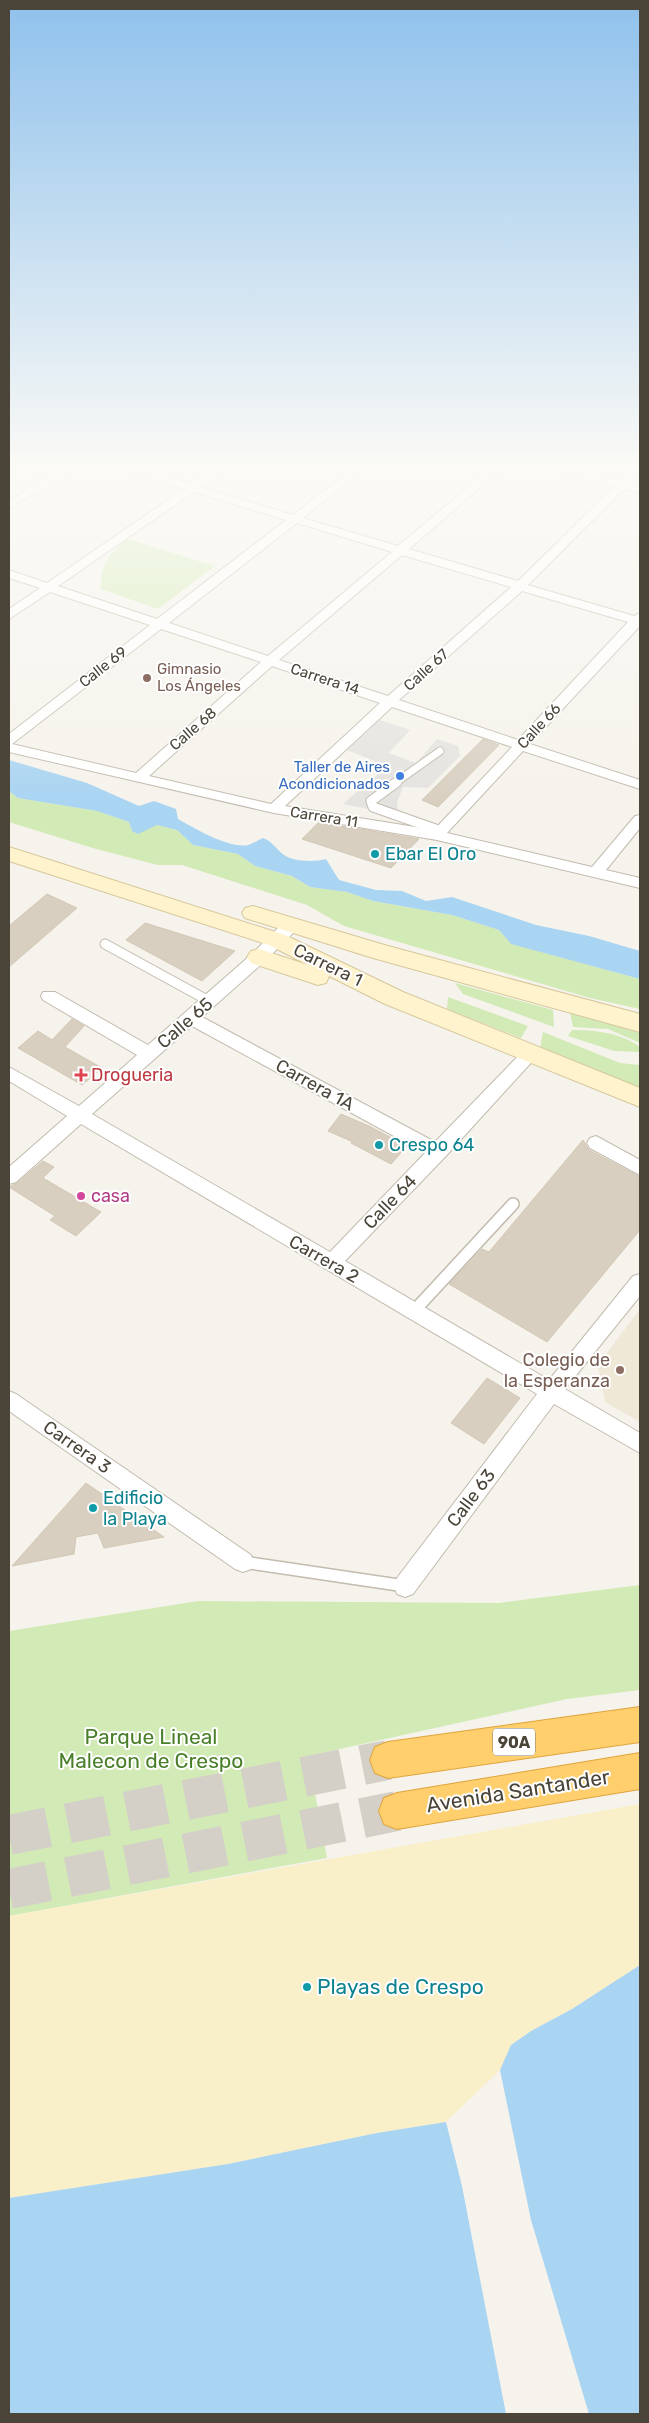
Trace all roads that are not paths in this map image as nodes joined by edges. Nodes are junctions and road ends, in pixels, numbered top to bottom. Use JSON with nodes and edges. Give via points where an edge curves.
{"nodes":[{"id":1,"x":22,"y":578,"type":"edge"},
{"id":2,"x":62,"y":578,"type":"edge"},
{"id":3,"x":218,"y":578,"type":"edge"},
{"id":4,"x":369,"y":578,"type":"edge"},
{"id":5,"x":493,"y":578,"type":"edge"},
{"id":6,"x":528,"y":578,"type":"edge"},
{"id":7,"x":520,"y":586,"type":"junction"},
{"id":8,"x":49,"y":587,"type":"junction"},
{"id":9,"x":9,"y":615,"type":"edge"},
{"id":10,"x":639,"y":620,"type":"edge"},
{"id":11,"x":158,"y":624,"type":"junction"},
{"id":12,"x":270,"y":661,"type":"junction"},
{"id":13,"x":390,"y":702,"type":"junction"},
{"id":14,"x":9,"y":741,"type":"edge"},
{"id":15,"x":521,"y":745,"type":"junction"},
{"id":16,"x":9,"y":748,"type":"edge"},
{"id":17,"x":440,"y":751,"type":"dead end"},
{"id":18,"x":137,"y":779,"type":"junction"},
{"id":19,"x":640,"y":785,"type":"edge"},
{"id":20,"x":274,"y":809,"type":"junction"},
{"id":21,"x":640,"y":819,"type":"edge"},
{"id":22,"x":439,"y":833,"type":"junction"},
{"id":23,"x":9,"y":836,"type":"edge"},
{"id":24,"x":9,"y":854,"type":"edge"},
{"id":25,"x":596,"y":872,"type":"junction"},
{"id":26,"x":640,"y":883,"type":"edge"},
{"id":27,"x":284,"y":933,"type":"junction"},
{"id":28,"x":105,"y":944,"type":"dead end"},
{"id":29,"x":259,"y":957,"type":"junction"},
{"id":30,"x":50,"y":996,"type":"dead end"},
{"id":31,"x":394,"y":998,"type":"junction"},
{"id":32,"x":209,"y":1002,"type":"junction"},
{"id":33,"x":191,"y":1018,"type":"junction"},
{"id":34,"x":640,"y":1023,"type":"edge"},
{"id":35,"x":149,"y":1054,"type":"junction"},
{"id":36,"x":530,"y":1054,"type":"junction"},
{"id":37,"x":9,"y":1073,"type":"edge"},
{"id":38,"x":640,"y":1098,"type":"edge"},
{"id":39,"x":80,"y":1115,"type":"junction"},
{"id":40,"x":596,"y":1143,"type":"dead end"},
{"id":41,"x":439,"y":1152,"type":"junction"},
{"id":42,"x":640,"y":1168,"type":"edge"},
{"id":43,"x":9,"y":1177,"type":"edge"},
{"id":44,"x":513,"y":1204,"type":"dead end"},
{"id":45,"x":331,"y":1263,"type":"junction"},
{"id":46,"x":640,"y":1282,"type":"edge"},
{"id":47,"x":414,"y":1311,"type":"junction"},
{"id":48,"x":551,"y":1392,"type":"junction"},
{"id":49,"x":9,"y":1400,"type":"edge"},
{"id":50,"x":640,"y":1444,"type":"edge"},
{"id":51,"x":243,"y":1562,"type":"joint"},
{"id":52,"x":405,"y":1586,"type":"joint"},
{"id":53,"x":640,"y":1724,"type":"edge"},
{"id":54,"x":388,"y":1760,"type":"tunnel mouth"},
{"id":55,"x":640,"y":1771,"type":"edge"},
{"id":56,"x":397,"y":1811,"type":"tunnel mouth"}],
"edges":[{"from":1,"to":8,"type":"street","name":"Carrera 14"},
{"from":2,"to":8,"type":"street"},
{"from":3,"to":11,"type":"street","name":"Calle 69"},
{"from":4,"to":12,"type":"street","name":"Calle 68"},
{"from":5,"to":7,"type":"street"},
{"from":6,"to":7,"type":"street","name":"Calle 67"},
{"from":7,"to":10,"type":"street"},
{"from":7,"to":13,"type":"street","name":"Calle 67"},
{"from":8,"to":9,"type":"street"},
{"from":8,"to":11,"type":"street","name":"Carrera 14"},
{"from":10,"to":15,"type":"street","name":"Calle 66"},
{"from":11,"to":12,"type":"street","name":"Carrera 14"},
{"from":11,"to":14,"type":"street","name":"Calle 69"},
{"from":12,"to":13,"type":"street","name":"Carrera 14"},
{"from":12,"to":18,"type":"street","name":"Calle 68"},
{"from":13,"to":15,"type":"street","name":"Carrera 14"},
{"from":13,"to":20,"type":"street","name":"Calle 67"},
{"from":15,"to":19,"type":"street","name":"Carrera 14"},
{"from":15,"to":22,"type":"street","name":"Calle 66"},
{"from":16,"to":18,"type":"street","name":"Carrera 11"},
{"from":17,"to":22,"type":"lane","via":[[371,801],[373,807]]},
{"from":18,"to":20,"type":"street","name":"Carrera 11"},
{"from":20,"to":22,"type":"street","name":"Carrera 11"},
{"from":21,"to":25,"type":"street"},
{"from":22,"to":25,"type":"street","name":"Carrera 11"},
{"from":23,"to":27,"type":"main road","name":"Carrera 1"},
{"from":24,"to":27,"type":"main road","name":"Carrera 1"},
{"from":25,"to":26,"type":"street","name":"Carrera 11"},
{"from":27,"to":29,"type":"street","name":"Calle 65"},
{"from":27,"to":31,"type":"main road","name":"Carrera 1"},
{"from":27,"to":34,"type":"main road","name":"Carrera 1","via":[[427,965]]},
{"from":28,"to":32,"type":"lane"},
{"from":29,"to":31,"type":"main road","via":[[364,993]]},
{"from":29,"to":32,"type":"street","name":"Calle 65"},
{"from":30,"to":35,"type":"street"},
{"from":31,"to":36,"type":"main road","name":"Carrera 1"},
{"from":32,"to":33,"type":"street","name":"Calle 65"},
{"from":33,"to":35,"type":"street","name":"Calle 65"},
{"from":33,"to":41,"type":"street","name":"Carrera 1A"},
{"from":35,"to":39,"type":"street","name":"Calle 65"},
{"from":36,"to":38,"type":"main road","name":"Carrera 1"},
{"from":36,"to":41,"type":"street","name":"Calle 64"},
{"from":37,"to":39,"type":"street","name":"Carrera 2"},
{"from":39,"to":43,"type":"street","name":"Calle 65"},
{"from":39,"to":45,"type":"street","name":"Carrera 2"},
{"from":40,"to":42,"type":"street"},
{"from":41,"to":45,"type":"street","name":"Calle 64"},
{"from":44,"to":47,"type":"lane"},
{"from":45,"to":47,"type":"street","name":"Carrera 2"},
{"from":46,"to":48,"type":"street","name":"Calle 63"},
{"from":47,"to":48,"type":"street","name":"Carrera 2"},
{"from":48,"to":50,"type":"street","name":"Carrera 2"},
{"from":48,"to":52,"type":"street","name":"Calle 63"},
{"from":49,"to":51,"type":"street","name":"Carrera 3"},
{"from":51,"to":52,"type":"lane","name":"Calle 63"},
{"from":53,"to":54,"type":"highway","number":"90A"},
{"from":55,"to":56,"type":"highway","name":"Avenida Santander"}]}
